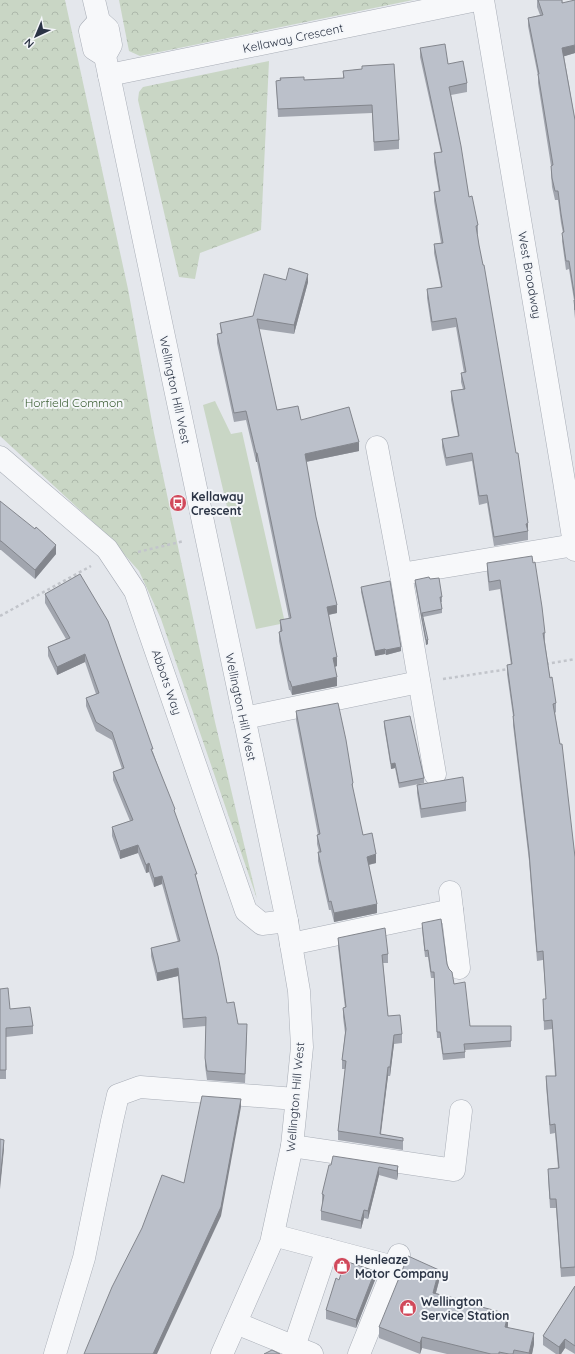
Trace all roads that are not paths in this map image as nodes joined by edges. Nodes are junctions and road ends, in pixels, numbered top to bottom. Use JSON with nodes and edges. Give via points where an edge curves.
{"nodes":[{"id":1,"x":477,"y":0,"type":"edge"},
{"id":2,"x":484,"y":0,"type":"edge"},
{"id":3,"x":97,"y":10,"type":"edge"},
{"id":4,"x":107,"y":65,"type":"junction"},
{"id":5,"x":377,"y":447,"type":"dead end"},
{"id":6,"x":0,"y":457,"type":"edge"},
{"id":7,"x":570,"y":480,"type":"edge"},
{"id":8,"x":575,"y":547,"type":"edge"},
{"id":9,"x":401,"y":574,"type":"junction"},
{"id":10,"x":418,"y":682,"type":"junction"},
{"id":11,"x":244,"y":718,"type":"junction"},
{"id":12,"x":435,"y":774,"type":"dead end"},
{"id":13,"x":287,"y":921,"type":"junction"},
{"id":14,"x":291,"y":944,"type":"junction"},
{"id":15,"x":459,"y":968,"type":"dead end"},
{"id":16,"x":296,"y":1100,"type":"junction"},
{"id":17,"x":461,"y":1111,"type":"dead end"},
{"id":18,"x":292,"y":1146,"type":"junction"},
{"id":19,"x":273,"y":1235,"type":"junction"},
{"id":20,"x":327,"y":1249,"type":"junction"},
{"id":21,"x":236,"y":1323,"type":"junction"},
{"id":22,"x":303,"y":1350,"type":"edge"},
{"id":23,"x":55,"y":1354,"type":"edge"},
{"id":24,"x":222,"y":1354,"type":"edge"},
{"id":25,"x":359,"y":1354,"type":"edge"}],
"edges":[{"from":1,"to":4,"type":"street","name":"Kellaway Crescent"},
{"from":2,"to":7,"type":"street","name":"West Broadway"},
{"from":3,"to":4,"type":"street","via":[[90,31],[94,49]]},
{"from":4,"to":11,"type":"street","name":"Wellington Hill West"},
{"from":5,"to":9,"type":"street"},
{"from":6,"to":13,"type":"street","name":"Abbots Way","via":[[107,549],[135,591],[246,911],[262,924]]},
{"from":7,"to":8,"type":"street","name":"West Broadway"},
{"from":8,"to":9,"type":"street"},
{"from":9,"to":10,"type":"street"},
{"from":10,"to":11,"type":"street"},
{"from":10,"to":12,"type":"street"},
{"from":11,"to":13,"type":"street","name":"Wellington Hill West"},
{"from":13,"to":14,"type":"street","name":"Wellington Hill West"},
{"from":14,"to":15,"type":"street","via":[[451,901]]},
{"from":14,"to":16,"type":"street","name":"Wellington Hill West","via":[[299,991],[302,1047]]},
{"from":16,"to":18,"type":"street","name":"Wellington Hill West"},
{"from":16,"to":23,"type":"street","via":[[140,1087],[118,1095],[84,1258]]},
{"from":17,"to":18,"type":"street","via":[[454,1170]]},
{"from":18,"to":19,"type":"street","name":"Wellington Hill West"},
{"from":19,"to":20,"type":"street"},
{"from":19,"to":21,"type":"street","name":"Wellington Hill West"},
{"from":20,"to":22,"type":"street"},
{"from":20,"to":25,"type":"street","via":[[396,1260]]},
{"from":21,"to":22,"type":"street"},
{"from":21,"to":24,"type":"street","name":"Wellington Hill West"}]}
